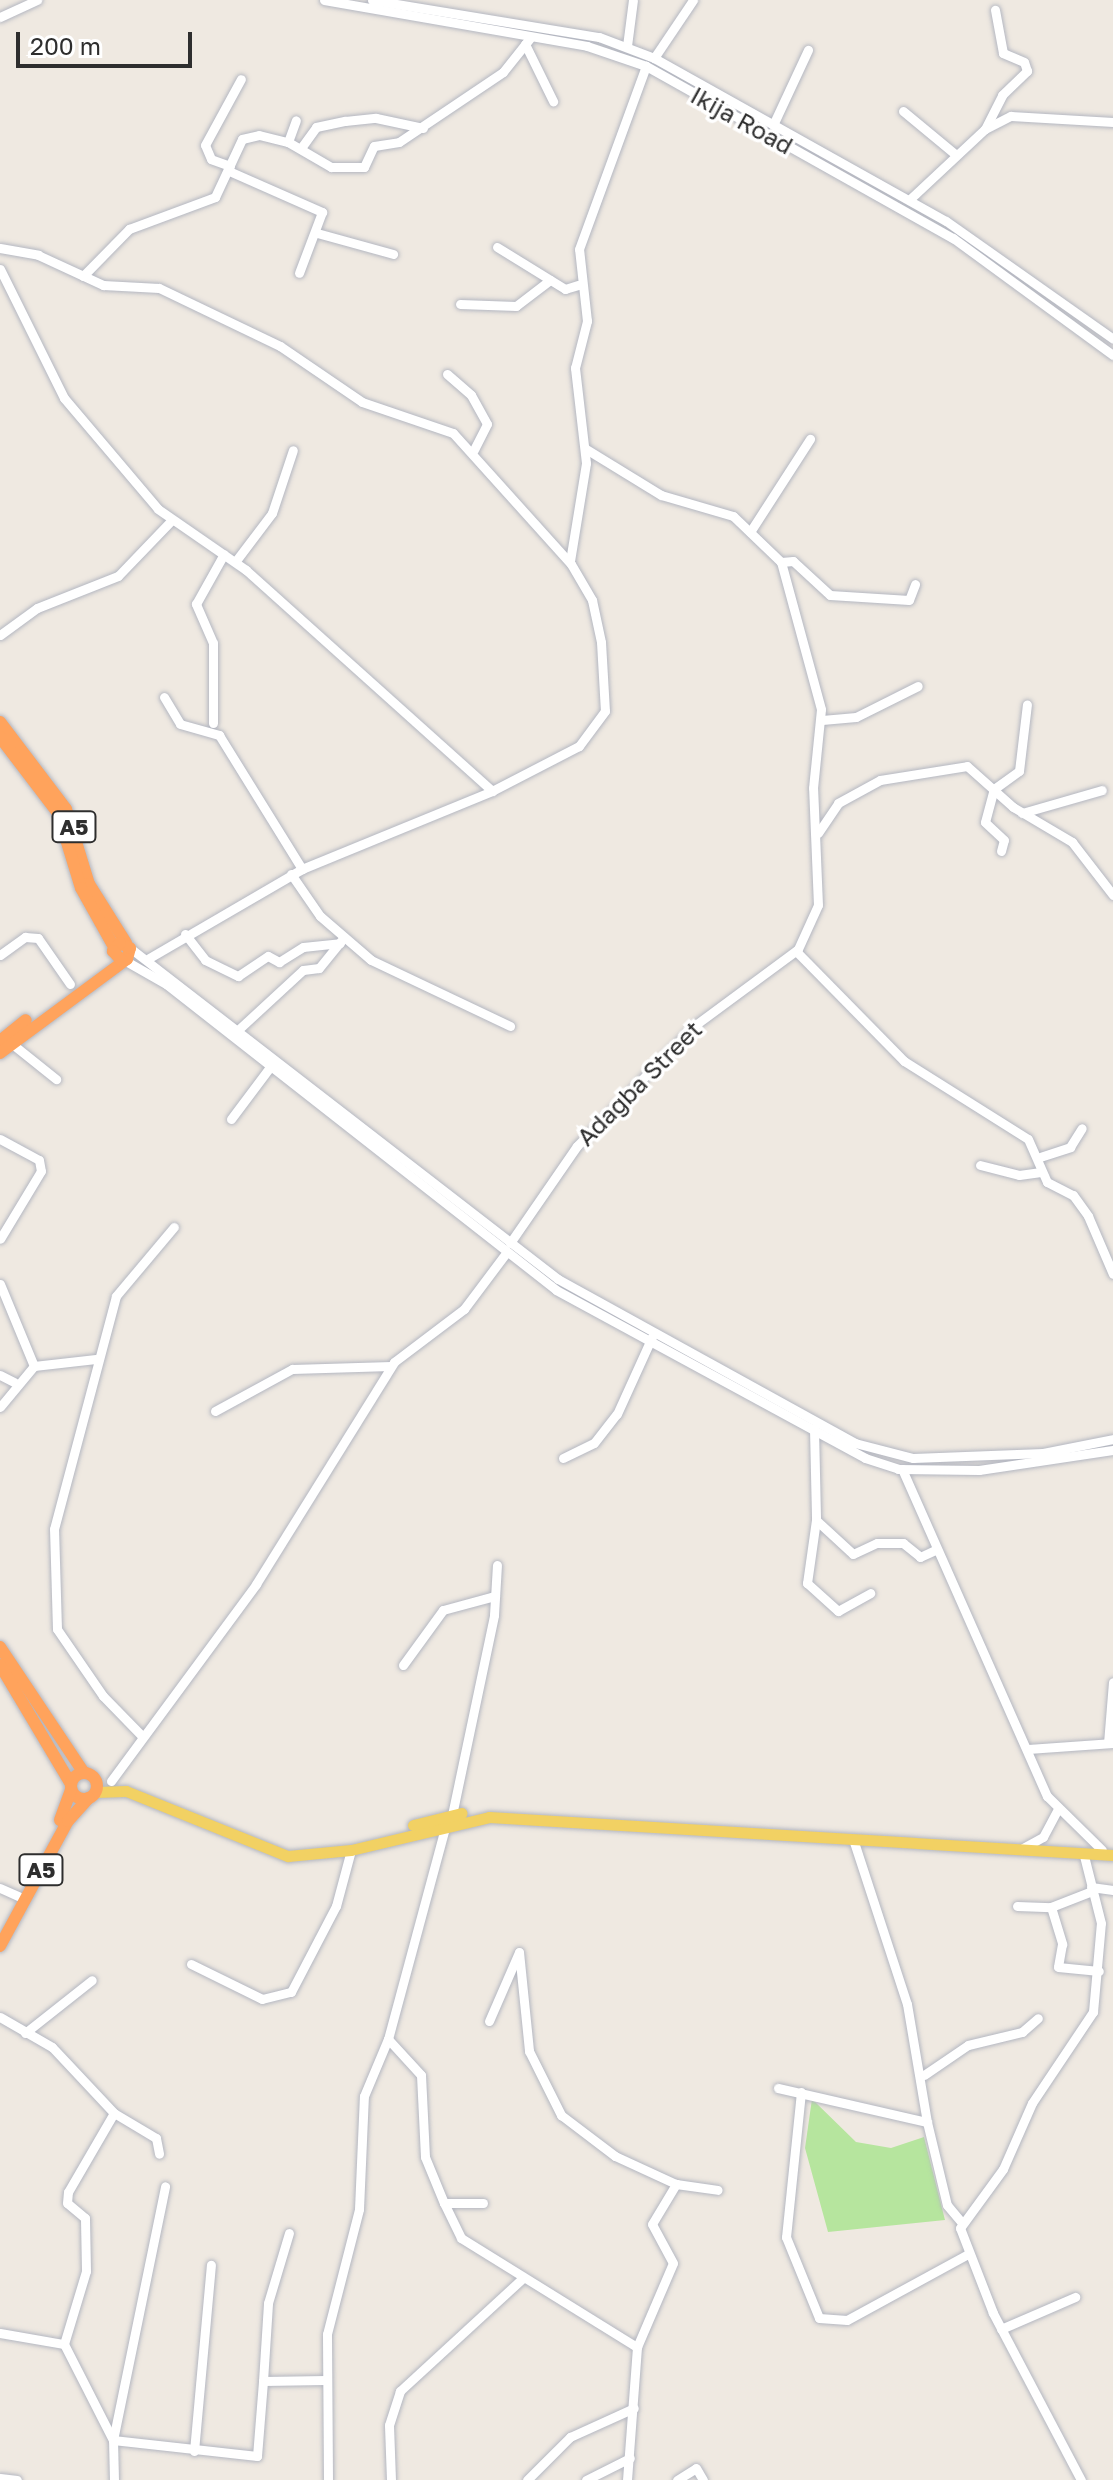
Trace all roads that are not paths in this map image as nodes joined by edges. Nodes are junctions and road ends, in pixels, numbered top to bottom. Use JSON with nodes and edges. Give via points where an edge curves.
{"nodes":[{"id":1,"x":37,"y":0,"type":"edge"},
{"id":2,"x":324,"y":0,"type":"edge"},
{"id":3,"x":372,"y":0,"type":"edge"},
{"id":4,"x":633,"y":0,"type":"edge"},
{"id":5,"x":693,"y":0,"type":"edge"},
{"id":6,"x":995,"y":10,"type":"dead end"},
{"id":7,"x":0,"y":17,"type":"edge"},
{"id":8,"x":528,"y":41,"type":"junction"},
{"id":9,"x":627,"y":46,"type":"junction"},
{"id":10,"x":808,"y":50,"type":"dead end"},
{"id":11,"x":654,"y":58,"type":"junction"},
{"id":12,"x":646,"y":66,"type":"junction"},
{"id":13,"x":241,"y":79,"type":"dead end"},
{"id":14,"x":553,"y":101,"type":"dead end"},
{"id":15,"x":903,"y":111,"type":"dead end"},
{"id":16,"x":296,"y":120,"type":"dead end"},
{"id":17,"x":1113,"y":122,"type":"edge"},
{"id":18,"x":773,"y":125,"type":"junction"},
{"id":19,"x":423,"y":128,"type":"junction"},
{"id":20,"x":985,"y":129,"type":"junction"},
{"id":21,"x":288,"y":142,"type":"junction"},
{"id":22,"x":301,"y":148,"type":"junction"},
{"id":23,"x":955,"y":154,"type":"junction"},
{"id":24,"x":230,"y":168,"type":"junction"},
{"id":25,"x":909,"y":200,"type":"junction"},
{"id":26,"x":317,"y":233,"type":"junction"},
{"id":27,"x":497,"y":247,"type":"dead end"},
{"id":28,"x":0,"y":248,"type":"edge"},
{"id":29,"x":393,"y":254,"type":"dead end"},
{"id":30,"x":0,"y":269,"type":"edge"},
{"id":31,"x":299,"y":273,"type":"dead end"},
{"id":32,"x":83,"y":276,"type":"junction"},
{"id":33,"x":550,"y":280,"type":"junction"},
{"id":34,"x":578,"y":285,"type":"junction"},
{"id":35,"x":460,"y":304,"type":"dead end"},
{"id":36,"x":1113,"y":339,"type":"edge"},
{"id":37,"x":1113,"y":355,"type":"edge"},
{"id":38,"x":447,"y":374,"type":"dead end"},
{"id":39,"x":810,"y":439,"type":"dead end"},
{"id":40,"x":586,"y":449,"type":"junction"},
{"id":41,"x":293,"y":450,"type":"dead end"},
{"id":42,"x":474,"y":450,"type":"junction"},
{"id":43,"x":171,"y":521,"type":"junction"},
{"id":44,"x":750,"y":532,"type":"junction"},
{"id":45,"x":224,"y":554,"type":"junction"},
{"id":46,"x":235,"y":562,"type":"junction"},
{"id":47,"x":781,"y":562,"type":"junction"},
{"id":48,"x":571,"y":564,"type":"junction"},
{"id":49,"x":915,"y":584,"type":"dead end"},
{"id":50,"x":0,"y":635,"type":"edge"},
{"id":51,"x":918,"y":686,"type":"dead end"},
{"id":52,"x":164,"y":697,"type":"dead end"},
{"id":53,"x":1027,"y":704,"type":"dead end"},
{"id":54,"x":822,"y":720,"type":"junction"},
{"id":55,"x":0,"y":722,"type":"edge"},
{"id":56,"x":213,"y":723,"type":"dead end"},
{"id":57,"x":0,"y":737,"type":"edge"},
{"id":58,"x":994,"y":789,"type":"junction"},
{"id":59,"x":1102,"y":790,"type":"dead end"},
{"id":60,"x":492,"y":791,"type":"junction"},
{"id":61,"x":1022,"y":813,"type":"junction"},
{"id":62,"x":818,"y":833,"type":"junction"},
{"id":63,"x":1001,"y":851,"type":"dead end"},
{"id":64,"x":302,"y":869,"type":"junction"},
{"id":65,"x":291,"y":874,"type":"junction"},
{"id":66,"x":1113,"y":895,"type":"edge"},
{"id":67,"x":185,"y":934,"type":"junction"},
{"id":68,"x":342,"y":940,"type":"junction"},
{"id":69,"x":796,"y":951,"type":"junction"},
{"id":70,"x":121,"y":952,"type":"junction"},
{"id":71,"x":0,"y":955,"type":"edge"},
{"id":72,"x":149,"y":958,"type":"junction"},
{"id":73,"x":70,"y":984,"type":"junction"},
{"id":74,"x":510,"y":1026,"type":"dead end"},
{"id":75,"x":239,"y":1029,"type":"junction"},
{"id":76,"x":6,"y":1042,"type":"edge"},
{"id":77,"x":0,"y":1053,"type":"edge"},
{"id":78,"x":270,"y":1067,"type":"junction"},
{"id":79,"x":56,"y":1079,"type":"dead end"},
{"id":80,"x":231,"y":1119,"type":"dead end"},
{"id":81,"x":1082,"y":1128,"type":"dead end"},
{"id":82,"x":0,"y":1139,"type":"edge"},
{"id":83,"x":1040,"y":1157,"type":"junction"},
{"id":84,"x":980,"y":1165,"type":"dead end"},
{"id":85,"x":1041,"y":1172,"type":"junction"},
{"id":86,"x":174,"y":1227,"type":"dead end"},
{"id":87,"x":0,"y":1239,"type":"edge"},
{"id":88,"x":510,"y":1243,"type":"junction"},
{"id":89,"x":506,"y":1253,"type":"junction"},
{"id":90,"x":1113,"y":1274,"type":"edge"},
{"id":91,"x":0,"y":1284,"type":"edge"},
{"id":92,"x":653,"y":1330,"type":"junction"},
{"id":93,"x":651,"y":1342,"type":"junction"},
{"id":94,"x":96,"y":1359,"type":"junction"},
{"id":95,"x":34,"y":1366,"type":"junction"},
{"id":96,"x":391,"y":1366,"type":"junction"},
{"id":97,"x":0,"y":1375,"type":"edge"},
{"id":98,"x":14,"y":1382,"type":"junction"},
{"id":99,"x":0,"y":1407,"type":"edge"},
{"id":100,"x":215,"y":1411,"type":"dead end"},
{"id":101,"x":814,"y":1429,"type":"junction"},
{"id":102,"x":1113,"y":1439,"type":"edge"},
{"id":103,"x":1113,"y":1450,"type":"edge"},
{"id":104,"x":563,"y":1458,"type":"dead end"},
{"id":105,"x":902,"y":1469,"type":"junction"},
{"id":106,"x":816,"y":1520,"type":"junction"},
{"id":107,"x":935,"y":1550,"type":"junction"},
{"id":108,"x":497,"y":1565,"type":"dead end"},
{"id":109,"x":870,"y":1593,"type":"dead end"},
{"id":110,"x":495,"y":1596,"type":"junction"},
{"id":111,"x":0,"y":1647,"type":"edge"},
{"id":112,"x":0,"y":1665,"type":"edge"},
{"id":113,"x":403,"y":1665,"type":"dead end"},
{"id":114,"x":1113,"y":1682,"type":"edge"},
{"id":115,"x":142,"y":1736,"type":"junction"},
{"id":116,"x":1111,"y":1743,"type":"edge"},
{"id":117,"x":1028,"y":1749,"type":"junction"},
{"id":118,"x":84,"y":1773,"type":"junction"},
{"id":119,"x":111,"y":1781,"type":"junction"},
{"id":120,"x":71,"y":1787,"type":"junction"},
{"id":121,"x":94,"y":1791,"type":"junction"},
{"id":122,"x":1057,"y":1811,"type":"junction"},
{"id":123,"x":449,"y":1819,"type":"junction"},
{"id":124,"x":854,"y":1842,"type":"junction"},
{"id":125,"x":1021,"y":1849,"type":"junction"},
{"id":126,"x":351,"y":1850,"type":"junction"},
{"id":127,"x":1109,"y":1851,"type":"edge"},
{"id":128,"x":1084,"y":1856,"type":"junction"},
{"id":129,"x":0,"y":1888,"type":"edge"},
{"id":130,"x":1091,"y":1889,"type":"junction"},
{"id":131,"x":1113,"y":1890,"type":"edge"},
{"id":132,"x":18,"y":1896,"type":"junction"},
{"id":133,"x":1017,"y":1906,"type":"dead end"},
{"id":134,"x":1051,"y":1907,"type":"junction"},
{"id":135,"x":0,"y":1930,"type":"edge"},
{"id":136,"x":0,"y":1946,"type":"edge"},
{"id":137,"x":191,"y":1964,"type":"dead end"},
{"id":138,"x":1099,"y":1971,"type":"junction"},
{"id":139,"x":92,"y":1980,"type":"dead end"},
{"id":140,"x":0,"y":2017,"type":"edge"},
{"id":141,"x":1038,"y":2018,"type":"dead end"},
{"id":142,"x":489,"y":2021,"type":"dead end"},
{"id":143,"x":25,"y":2033,"type":"junction"},
{"id":144,"x":388,"y":2039,"type":"junction"},
{"id":145,"x":924,"y":2075,"type":"junction"},
{"id":146,"x":778,"y":2088,"type":"dead end"},
{"id":147,"x":801,"y":2092,"type":"junction"},
{"id":148,"x":114,"y":2113,"type":"junction"},
{"id":149,"x":927,"y":2122,"type":"junction"},
{"id":150,"x":159,"y":2154,"type":"dead end"},
{"id":151,"x":676,"y":2184,"type":"junction"},
{"id":152,"x":165,"y":2186,"type":"dead end"},
{"id":153,"x":718,"y":2190,"type":"dead end"},
{"id":154,"x":444,"y":2203,"type":"junction"},
{"id":155,"x":483,"y":2203,"type":"dead end"},
{"id":156,"x":962,"y":2223,"type":"junction"},
{"id":157,"x":289,"y":2233,"type":"dead end"},
{"id":158,"x":966,"y":2255,"type":"junction"},
{"id":159,"x":211,"y":2265,"type":"dead end"},
{"id":160,"x":523,"y":2278,"type":"junction"},
{"id":161,"x":1075,"y":2297,"type":"dead end"},
{"id":162,"x":1001,"y":2329,"type":"junction"},
{"id":163,"x":0,"y":2333,"type":"edge"},
{"id":164,"x":64,"y":2344,"type":"junction"},
{"id":165,"x":637,"y":2347,"type":"junction"},
{"id":166,"x":326,"y":2380,"type":"junction"},
{"id":167,"x":263,"y":2381,"type":"junction"},
{"id":168,"x":634,"y":2408,"type":"junction"},
{"id":169,"x":113,"y":2440,"type":"junction"},
{"id":170,"x":194,"y":2451,"type":"junction"},
{"id":171,"x":630,"y":2458,"type":"junction"},
{"id":172,"x":0,"y":2478,"type":"edge"},
{"id":173,"x":17,"y":2480,"type":"edge"},
{"id":174,"x":114,"y":2480,"type":"edge"},
{"id":175,"x":328,"y":2480,"type":"edge"},
{"id":176,"x":391,"y":2480,"type":"edge"},
{"id":177,"x":527,"y":2480,"type":"edge"},
{"id":178,"x":586,"y":2480,"type":"edge"},
{"id":179,"x":627,"y":2480,"type":"edge"},
{"id":180,"x":677,"y":2480,"type":"edge"},
{"id":181,"x":703,"y":2480,"type":"edge"},
{"id":182,"x":1081,"y":2480,"type":"edge"}],
"edges":[{"from":1,"to":7,"type":"street"},
{"from":2,"to":8,"type":"street","name":"Ikija Road"},
{"from":3,"to":9,"type":"street","name":"Ikija Road"},
{"from":4,"to":9,"type":"street"},
{"from":5,"to":11,"type":"street"},
{"from":6,"to":20,"type":"street","via":[[1003,53],[1024,62],[1027,71],[1002,95]]},
{"from":8,"to":12,"type":"street","name":"Ikija Road","via":[[587,46]]},
{"from":8,"to":14,"type":"street"},
{"from":8,"to":19,"type":"street","via":[[503,72]]},
{"from":9,"to":11,"type":"street","name":"Ikija Road"},
{"from":10,"to":18,"type":"street"},
{"from":11,"to":18,"type":"street","name":"Ikija Road"},
{"from":12,"to":34,"type":"street","via":[[579,249]]},
{"from":12,"to":37,"type":"street","name":"Ikija Road","via":[[953,238]]},
{"from":13,"to":24,"type":"street","via":[[205,145],[211,159]]},
{"from":15,"to":23,"type":"street"},
{"from":16,"to":21,"type":"street"},
{"from":17,"to":20,"type":"street","via":[[1018,114]]},
{"from":18,"to":25,"type":"street","name":"Ikija Road"},
{"from":19,"to":22,"type":"street","via":[[376,118],[345,121],[316,127]]},
{"from":19,"to":22,"type":"street","via":[[374,146],[361,167],[331,167]]},
{"from":20,"to":23,"type":"street"},
{"from":21,"to":22,"type":"street"},
{"from":21,"to":24,"type":"street","via":[[242,139]]},
{"from":23,"to":25,"type":"street"},
{"from":24,"to":26,"type":"street","via":[[322,212]]},
{"from":24,"to":32,"type":"street","via":[[215,197],[129,229]]},
{"from":25,"to":36,"type":"street","name":"Ikija Road"},
{"from":26,"to":29,"type":"street"},
{"from":26,"to":31,"type":"street"},
{"from":27,"to":33,"type":"street"},
{"from":28,"to":32,"type":"street"},
{"from":30,"to":43,"type":"street","via":[[72,410]]},
{"from":32,"to":42,"type":"street","via":[[103,285],[149,285],[256,333],[362,402],[437,425]]},
{"from":33,"to":34,"type":"street","via":[[565,289]]},
{"from":33,"to":35,"type":"street","via":[[516,306]]},
{"from":34,"to":40,"type":"street","via":[[587,312],[575,368]]},
{"from":38,"to":42,"type":"street","via":[[471,395],[487,424]]},
{"from":39,"to":44,"type":"street"},
{"from":40,"to":44,"type":"street","via":[[644,487],[733,516]]},
{"from":40,"to":48,"type":"street"},
{"from":41,"to":46,"type":"street","via":[[272,513]]},
{"from":42,"to":48,"type":"street"},
{"from":43,"to":45,"type":"street"},
{"from":43,"to":50,"type":"street","via":[[118,576],[37,608]]},
{"from":44,"to":47,"type":"street"},
{"from":45,"to":46,"type":"street"},
{"from":45,"to":56,"type":"street","via":[[196,604],[213,643]]},
{"from":46,"to":60,"type":"street"},
{"from":47,"to":49,"type":"street","via":[[793,561],[830,595],[909,600]]},
{"from":47,"to":54,"type":"street"},
{"from":48,"to":60,"type":"street","via":[[592,600],[601,642],[603,719],[579,746]]},
{"from":51,"to":54,"type":"street","via":[[856,717]]},
{"from":52,"to":64,"type":"street","via":[[180,724],[219,735]]},
{"from":53,"to":58,"type":"street","via":[[1019,771]]},
{"from":54,"to":62,"type":"street","via":[[813,788]]},
{"from":55,"to":70,"type":"highway","number":"A5","via":[[66,809],[89,884]]},
{"from":57,"to":70,"type":"highway","number":"A5","via":[[58,813],[81,888]]},
{"from":58,"to":61,"type":"street"},
{"from":58,"to":62,"type":"street","via":[[967,766],[899,773],[838,803]]},
{"from":58,"to":63,"type":"street","via":[[985,822],[1004,840]]},
{"from":59,"to":61,"type":"street"},
{"from":60,"to":64,"type":"street"},
{"from":61,"to":66,"type":"street","via":[[1072,842]]},
{"from":62,"to":69,"type":"street","via":[[814,925]]},
{"from":64,"to":65,"type":"street"},
{"from":65,"to":67,"type":"street"},
{"from":65,"to":68,"type":"street"},
{"from":67,"to":68,"type":"street","via":[[205,960],[242,976],[268,956],[279,962],[303,947]]},
{"from":67,"to":72,"type":"street"},
{"from":68,"to":74,"type":"street","via":[[371,960]]},
{"from":68,"to":75,"type":"street"},
{"from":69,"to":83,"type":"street","via":[[904,1061],[1016,1129]]},
{"from":69,"to":88,"type":"street","name":"Adagba Street","via":[[663,1055],[577,1146]]},
{"from":70,"to":72,"type":"street"},
{"from":70,"to":73,"type":"highway"},
{"from":70,"to":76,"type":"highway"},
{"from":70,"to":78,"type":"street"},
{"from":71,"to":73,"type":"street","via":[[25,937],[38,938]]},
{"from":72,"to":75,"type":"street"},
{"from":73,"to":76,"type":"highway"},
{"from":75,"to":88,"type":"street"},
{"from":76,"to":77,"type":"highway"},
{"from":76,"to":79,"type":"street"},
{"from":78,"to":80,"type":"street"},
{"from":78,"to":89,"type":"street"},
{"from":81,"to":83,"type":"street","via":[[1070,1147]]},
{"from":82,"to":87,"type":"street","via":[[39,1160],[41,1171]]},
{"from":83,"to":85,"type":"street"},
{"from":84,"to":85,"type":"street","via":[[1019,1175]]},
{"from":85,"to":90,"type":"street","via":[[1079,1202],[1105,1243]]},
{"from":86,"to":94,"type":"street","via":[[116,1296]]},
{"from":88,"to":92,"type":"street","via":[[583,1296]]},
{"from":89,"to":93,"type":"street"},
{"from":89,"to":96,"type":"street","via":[[464,1309]]},
{"from":91,"to":95,"type":"street"},
{"from":92,"to":93,"type":"street"},
{"from":92,"to":102,"type":"street","via":[[855,1443],[913,1458]]},
{"from":93,"to":101,"type":"street"},
{"from":93,"to":104,"type":"street","via":[[617,1414],[594,1443]]},
{"from":94,"to":95,"type":"street"},
{"from":94,"to":115,"type":"street","via":[[58,1505],[53,1612],[63,1642]]},
{"from":95,"to":98,"type":"street"},
{"from":96,"to":100,"type":"street","via":[[292,1369]]},
{"from":96,"to":115,"type":"street","via":[[256,1584]]},
{"from":97,"to":98,"type":"street"},
{"from":98,"to":99,"type":"street"},
{"from":101,"to":105,"type":"street"},
{"from":101,"to":106,"type":"street"},
{"from":103,"to":105,"type":"street","via":[[979,1470]]},
{"from":105,"to":107,"type":"street"},
{"from":106,"to":107,"type":"street","via":[[853,1554],[877,1543],[903,1543],[920,1557]]},
{"from":106,"to":109,"type":"street","via":[[807,1583],[838,1611]]},
{"from":107,"to":117,"type":"street"},
{"from":108,"to":110,"type":"street"},
{"from":110,"to":113,"type":"street","via":[[443,1610]]},
{"from":110,"to":123,"type":"street"},
{"from":111,"to":118,"type":"highway"},
{"from":112,"to":120,"type":"highway"},
{"from":114,"to":116,"type":"street"},
{"from":115,"to":119,"type":"street"},
{"from":116,"to":117,"type":"street"},
{"from":117,"to":122,"type":"street"},
{"from":118,"to":120,"type":"highway"},
{"from":118,"to":121,"type":"highway"},
{"from":119,"to":121,"type":"main road"},
{"from":119,"to":123,"type":"main road","via":[[289,1849],[351,1843]]},
{"from":120,"to":121,"type":"highway"},
{"from":120,"to":132,"type":"highway","number":"A5"},
{"from":121,"to":126,"type":"main road","via":[[126,1791],[288,1856]]},
{"from":121,"to":136,"type":"highway","number":"A5","via":[[68,1821]]},
{"from":122,"to":125,"type":"street","via":[[1043,1837]]},
{"from":122,"to":127,"type":"street"},
{"from":123,"to":124,"type":"main road","via":[[571,1821]]},
{"from":123,"to":125,"type":"main road","via":[[571,1813]]},
{"from":123,"to":126,"type":"main road"},
{"from":123,"to":144,"type":"street"},
{"from":124,"to":128,"type":"main road"},
{"from":124,"to":145,"type":"street","via":[[879,1903]]},
{"from":125,"to":127,"type":"main road"},
{"from":126,"to":137,"type":"street","via":[[336,1906],[291,1992],[262,1999]]},
{"from":127,"to":128,"type":"main road"},
{"from":128,"to":130,"type":"street"},
{"from":129,"to":132,"type":"street"},
{"from":130,"to":131,"type":"street"},
{"from":130,"to":134,"type":"street"},
{"from":130,"to":138,"type":"street","via":[[1101,1923]]},
{"from":132,"to":135,"type":"highway","number":"A5"},
{"from":133,"to":134,"type":"street"},
{"from":134,"to":138,"type":"street","via":[[1062,1944],[1058,1967]]},
{"from":138,"to":156,"type":"street","via":[[1081,2034],[1032,2103],[1003,2169]]},
{"from":139,"to":143,"type":"street"},
{"from":140,"to":143,"type":"street"},
{"from":141,"to":145,"type":"street","via":[[1022,2032],[968,2045]]},
{"from":142,"to":151,"type":"street","via":[[519,1952],[529,2051],[561,2115],[615,2156]]},
{"from":143,"to":148,"type":"street","via":[[63,2057]]},
{"from":144,"to":154,"type":"street","via":[[408,2053],[421,2075],[425,2157]]},
{"from":144,"to":166,"type":"street","via":[[364,2096],[359,2209],[335,2288]]},
{"from":145,"to":149,"type":"street"},
{"from":146,"to":147,"type":"street"},
{"from":147,"to":149,"type":"street"},
{"from":147,"to":158,"type":"street","via":[[786,2237],[819,2318],[847,2320]]},
{"from":148,"to":150,"type":"street","via":[[156,2138]]},
{"from":148,"to":164,"type":"street","via":[[68,2192],[67,2203],[85,2218],[86,2271]]},
{"from":149,"to":156,"type":"street","via":[[947,2205]]},
{"from":151,"to":153,"type":"street"},
{"from":151,"to":165,"type":"street","via":[[652,2224],[673,2263]]},
{"from":152,"to":169,"type":"street"},
{"from":154,"to":155,"type":"street"},
{"from":154,"to":160,"type":"street","via":[[461,2238]]},
{"from":156,"to":158,"type":"street"},
{"from":157,"to":167,"type":"street","via":[[271,2288]]},
{"from":158,"to":162,"type":"street"},
{"from":159,"to":170,"type":"street"},
{"from":160,"to":165,"type":"street"},
{"from":160,"to":176,"type":"street","via":[[400,2391],[389,2425]]},
{"from":161,"to":162,"type":"street"},
{"from":162,"to":182,"type":"street"},
{"from":163,"to":164,"type":"street"},
{"from":164,"to":169,"type":"street"},
{"from":165,"to":168,"type":"street"},
{"from":166,"to":167,"type":"street"},
{"from":166,"to":175,"type":"street"},
{"from":167,"to":170,"type":"street","via":[[257,2456]]},
{"from":168,"to":171,"type":"street"},
{"from":168,"to":177,"type":"street","via":[[570,2437]]},
{"from":169,"to":170,"type":"street"},
{"from":169,"to":174,"type":"street"},
{"from":171,"to":178,"type":"street"},
{"from":171,"to":179,"type":"street"},
{"from":172,"to":173,"type":"street"},
{"from":180,"to":181,"type":"street","via":[[696,2468]]}]}
